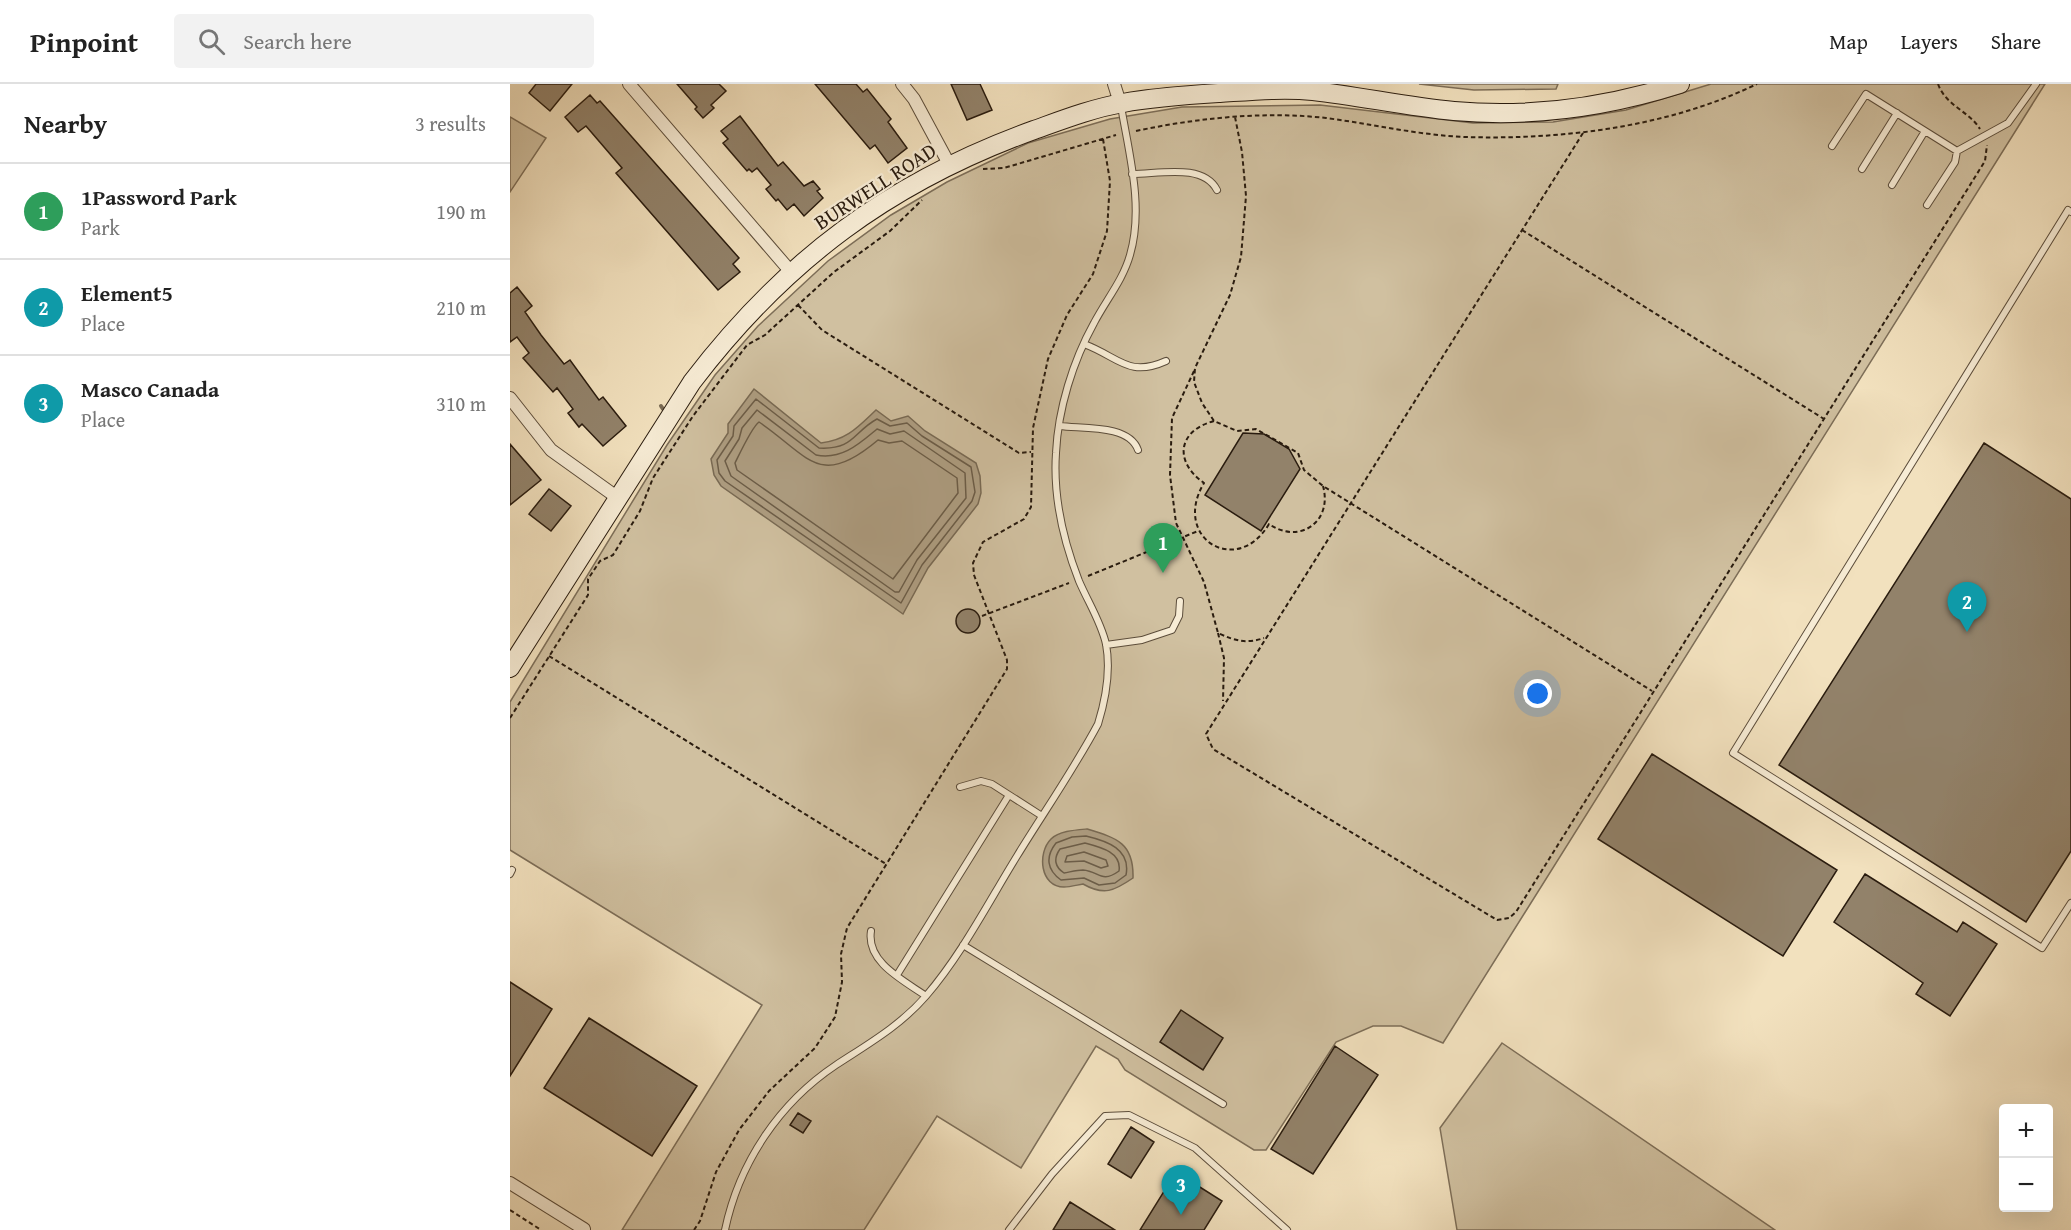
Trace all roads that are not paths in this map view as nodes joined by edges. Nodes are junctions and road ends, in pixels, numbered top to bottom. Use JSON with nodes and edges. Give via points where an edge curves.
{"nodes":[{"id":1,"x":629,"y":84,"type":"edge"},
{"id":2,"x":902,"y":84,"type":"edge"},
{"id":3,"x":1114,"y":84,"type":"edge"},
{"id":4,"x":1680,"y":84,"type":"edge"},
{"id":5,"x":2036,"y":84,"type":"edge"},
{"id":6,"x":1311,"y":87,"type":"edge"},
{"id":7,"x":1120,"y":103,"type":"junction"},
{"id":8,"x":1897,"y":113,"type":"junction"},
{"id":9,"x":1925,"y":131,"type":"junction"},
{"id":10,"x":1832,"y":146,"type":"dead end"},
{"id":11,"x":1957,"y":151,"type":"junction"},
{"id":12,"x":949,"y":164,"type":"junction"},
{"id":13,"x":1862,"y":169,"type":"dead end"},
{"id":14,"x":1132,"y":174,"type":"junction"},
{"id":15,"x":1892,"y":185,"type":"dead end"},
{"id":16,"x":1217,"y":190,"type":"dead end"},
{"id":17,"x":1927,"y":205,"type":"dead end"},
{"id":18,"x":2071,"y":212,"type":"edge"},
{"id":19,"x":791,"y":272,"type":"junction"},
{"id":20,"x":1084,"y":344,"type":"junction"},
{"id":21,"x":1166,"y":361,"type":"dead end"},
{"id":22,"x":510,"y":398,"type":"edge"},
{"id":23,"x":1060,"y":426,"type":"junction"},
{"id":24,"x":1138,"y":450,"type":"dead end"},
{"id":25,"x":618,"y":498,"type":"junction"},
{"id":26,"x":1180,"y":601,"type":"dead end"},
{"id":27,"x":1106,"y":645,"type":"junction"},
{"id":28,"x":510,"y":669,"type":"edge"},
{"id":29,"x":960,"y":787,"type":"dead end"},
{"id":30,"x":1009,"y":795,"type":"junction"},
{"id":31,"x":1042,"y":816,"type":"junction"},
{"id":32,"x":2071,"y":903,"type":"edge"},
{"id":33,"x":871,"y":931,"type":"dead end"},
{"id":34,"x":963,"y":945,"type":"junction"},
{"id":35,"x":897,"y":975,"type":"junction"},
{"id":36,"x":926,"y":996,"type":"junction"},
{"id":37,"x":1223,"y":1104,"type":"dead end"},
{"id":38,"x":510,"y":1183,"type":"edge"},
{"id":39,"x":585,"y":1229,"type":"edge"},
{"id":40,"x":725,"y":1230,"type":"edge"},
{"id":41,"x":1009,"y":1230,"type":"edge"},
{"id":42,"x":1287,"y":1230,"type":"edge"}],
"edges":[{"from":1,"to":19,"type":"street"},
{"from":2,"to":12,"type":"street"},
{"from":3,"to":7,"type":"street"},
{"from":4,"to":6,"type":"main road","name":"BURWELL ROAD","via":[[1630,99],[1501,114],[1452,111]]},
{"from":5,"to":11,"type":"lane","via":[[2008,123]]},
{"from":6,"to":7,"type":"main road","name":"BURWELL ROAD"},
{"from":7,"to":12,"type":"main road","name":"BURWELL ROAD","via":[[1065,119]]},
{"from":7,"to":14,"type":"lane"},
{"from":8,"to":9,"type":"lane"},
{"from":8,"to":10,"type":"lane","via":[[1866,94]]},
{"from":8,"to":13,"type":"lane"},
{"from":9,"to":11,"type":"lane"},
{"from":9,"to":15,"type":"lane"},
{"from":11,"to":17,"type":"lane","via":[[1955,162]]},
{"from":12,"to":19,"type":"main road","name":"BURWELL ROAD","via":[[868,212]]},
{"from":14,"to":16,"type":"lane","via":[[1200,174],[1212,180]]},
{"from":14,"to":20,"type":"lane","via":[[1136,209],[1131,253]]},
{"from":18,"to":32,"type":"lane","via":[[2068,210],[1733,753],[2042,948]]},
{"from":19,"to":25,"type":"main road","name":"BURWELL ROAD","via":[[703,367]]},
{"from":20,"to":21,"type":"lane","via":[[1136,369],[1149,369]]},
{"from":20,"to":23,"type":"lane","via":[[1068,384]]},
{"from":22,"to":25,"type":"street","via":[[551,450]]},
{"from":23,"to":24,"type":"lane","via":[[1120,433],[1131,439]]},
{"from":23,"to":27,"type":"lane","via":[[1056,452],[1060,525]]},
{"from":25,"to":28,"type":"main road","name":"BURWELL ROAD"},
{"from":26,"to":27,"type":"lane","via":[[1179,616],[1172,630],[1142,640]]},
{"from":27,"to":31,"type":"lane","via":[[1107,688],[1098,724]]},
{"from":29,"to":30,"type":"lane","via":[[981,780]]},
{"from":30,"to":31,"type":"lane"},
{"from":30,"to":35,"type":"lane"},
{"from":31,"to":34,"type":"lane"},
{"from":33,"to":35,"type":"lane","via":[[873,953]]},
{"from":34,"to":36,"type":"lane"},
{"from":34,"to":37,"type":"lane"},
{"from":35,"to":36,"type":"lane"},
{"from":36,"to":40,"type":"lane","via":[[886,1033],[820,1077],[776,1120],[759,1143],[734,1193]]},
{"from":38,"to":39,"type":"street"},
{"from":41,"to":42,"type":"lane","via":[[1052,1174],[1105,1116],[1128,1115],[1195,1148]]}]}
